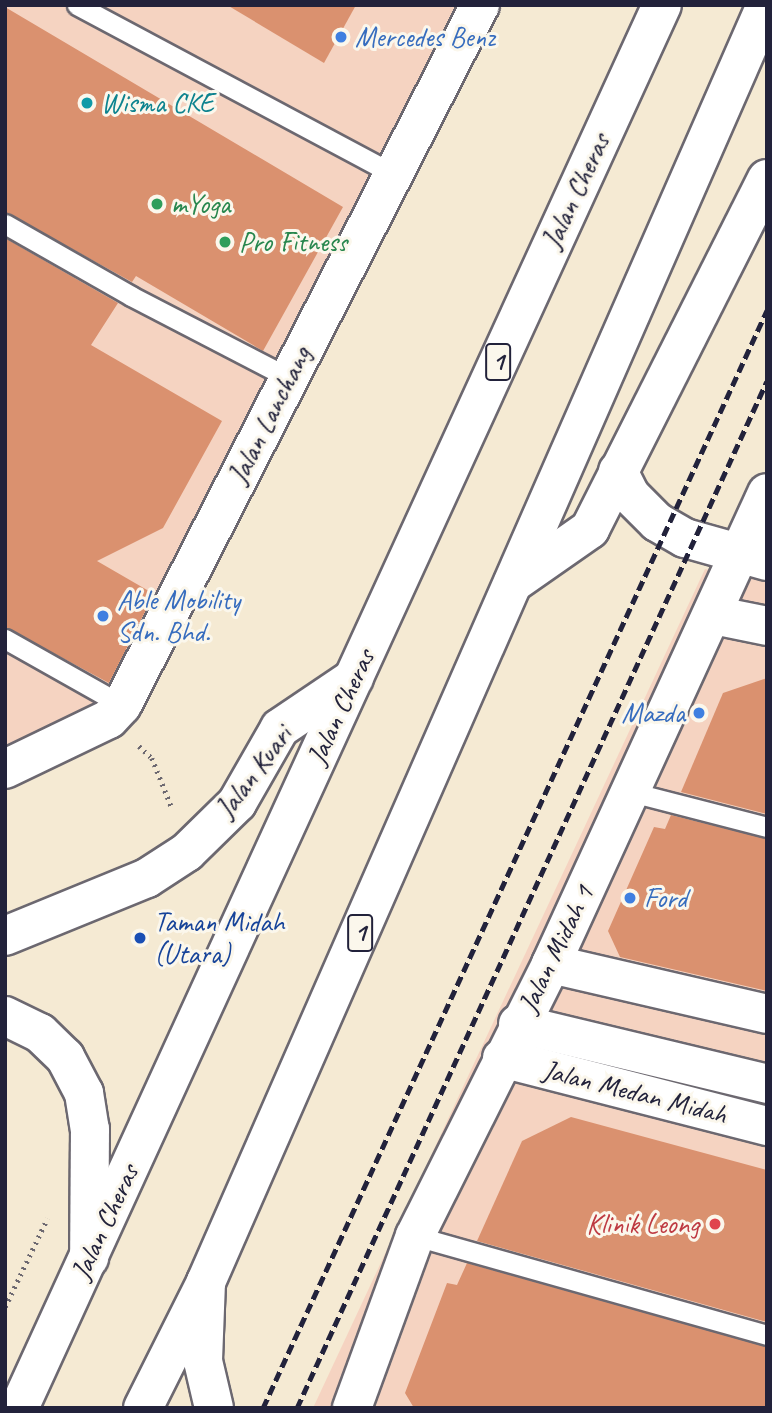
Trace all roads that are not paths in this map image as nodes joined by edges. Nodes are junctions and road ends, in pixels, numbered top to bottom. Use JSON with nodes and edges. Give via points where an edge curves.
{"nodes":[{"id":1,"x":77,"y":5,"type":"edge"},
{"id":2,"x":480,"y":5,"type":"edge"},
{"id":3,"x":644,"y":5,"type":"edge"},
{"id":4,"x":662,"y":5,"type":"edge"},
{"id":5,"x":766,"y":5,"type":"edge"},
{"id":6,"x":643,"y":46,"type":"junction"},
{"id":7,"x":393,"y":174,"type":"junction"},
{"id":8,"x":767,"y":179,"type":"edge"},
{"id":9,"x":767,"y":212,"type":"edge"},
{"id":10,"x":5,"y":224,"type":"edge"},
{"id":11,"x":737,"y":238,"type":"junction"},
{"id":12,"x":289,"y":378,"type":"junction"},
{"id":13,"x":618,"y":471,"type":"junction"},
{"id":14,"x":767,"y":493,"type":"edge"},
{"id":15,"x":753,"y":557,"type":"edge"},
{"id":16,"x":513,"y":583,"type":"junction"},
{"id":17,"x":713,"y":615,"type":"junction"},
{"id":18,"x":767,"y":626,"type":"edge"},
{"id":19,"x":5,"y":639,"type":"edge"},
{"id":20,"x":354,"y":678,"type":"junction"},
{"id":21,"x":116,"y":712,"type":"junction"},
{"id":22,"x":5,"y":769,"type":"edge"},
{"id":23,"x":631,"y":792,"type":"junction"},
{"id":24,"x":767,"y":827,"type":"edge"},
{"id":25,"x":5,"y":936,"type":"edge"},
{"id":26,"x":551,"y":964,"type":"junction"},
{"id":27,"x":767,"y":1014,"type":"edge"},
{"id":28,"x":5,"y":1016,"type":"edge"},
{"id":29,"x":518,"y":1024,"type":"junction"},
{"id":30,"x":502,"y":1058,"type":"junction"},
{"id":31,"x":767,"y":1084,"type":"edge"},
{"id":32,"x":767,"y":1126,"type":"edge"},
{"id":33,"x":415,"y":1236,"type":"junction"},
{"id":34,"x":89,"y":1258,"type":"junction"},
{"id":35,"x":206,"y":1282,"type":"junction"},
{"id":36,"x":767,"y":1335,"type":"edge"},
{"id":37,"x":19,"y":1408,"type":"edge"},
{"id":38,"x":144,"y":1408,"type":"edge"},
{"id":39,"x":214,"y":1408,"type":"edge"},
{"id":40,"x":352,"y":1408,"type":"edge"}],
"edges":[{"from":1,"to":7,"type":"lane"},
{"from":2,"to":7,"type":"main road","name":"Jalan Lanchang"},
{"from":3,"to":6,"type":"main road"},
{"from":4,"to":6,"type":"main road","name":"Jalan Cheras","number":"1"},
{"from":5,"to":16,"type":"main road","number":"1"},
{"from":6,"to":20,"type":"main road","name":"Jalan Cheras","number":"1"},
{"from":7,"to":12,"type":"main road","name":"Jalan Lanchang"},
{"from":8,"to":11,"type":"main road"},
{"from":9,"to":11,"type":"main road"},
{"from":10,"to":12,"type":"lane"},
{"from":11,"to":13,"type":"main road"},
{"from":12,"to":21,"type":"main road","name":"Jalan Lanchang"},
{"from":13,"to":15,"type":"main road","via":[[630,495],[657,522],[685,538]]},
{"from":13,"to":16,"type":"main road","via":[[590,528]]},
{"from":14,"to":15,"type":"main road","name":"Jalan Midah 1"},
{"from":15,"to":17,"type":"main road","name":"Jalan Midah 1"},
{"from":16,"to":35,"type":"main road","number":"1"},
{"from":17,"to":18,"type":"main road"},
{"from":17,"to":23,"type":"main road","name":"Jalan Midah 1"},
{"from":19,"to":21,"type":"lane"},
{"from":20,"to":25,"type":"main road","name":"Jalan Kuari","via":[[280,728],[237,803],[187,852],[147,878]]},
{"from":20,"to":34,"type":"main road","name":"Jalan Cheras","number":"1"},
{"from":21,"to":22,"type":"main road"},
{"from":23,"to":24,"type":"lane"},
{"from":23,"to":26,"type":"main road","name":"Jalan Midah 1"},
{"from":26,"to":27,"type":"main road"},
{"from":26,"to":29,"type":"main road","name":"Jalan Midah 1"},
{"from":28,"to":34,"type":"main road","via":[[40,1033],[65,1057],[84,1093],[90,1129]]},
{"from":29,"to":30,"type":"main road","name":"Jalan Midah 1"},
{"from":29,"to":31,"type":"main road","name":"Jalan Medan Midah"},
{"from":30,"to":32,"type":"main road","name":"Jalan Medan Midah"},
{"from":30,"to":33,"type":"main road","name":"Jalan Midah 1"},
{"from":33,"to":36,"type":"lane"},
{"from":33,"to":40,"type":"main road","name":"Jalan Midah 1"},
{"from":34,"to":37,"type":"main road","name":"Jalan Cheras","number":"1"},
{"from":35,"to":38,"type":"main road","number":"1"},
{"from":35,"to":39,"type":"main road","via":[[204,1361]]}]}
